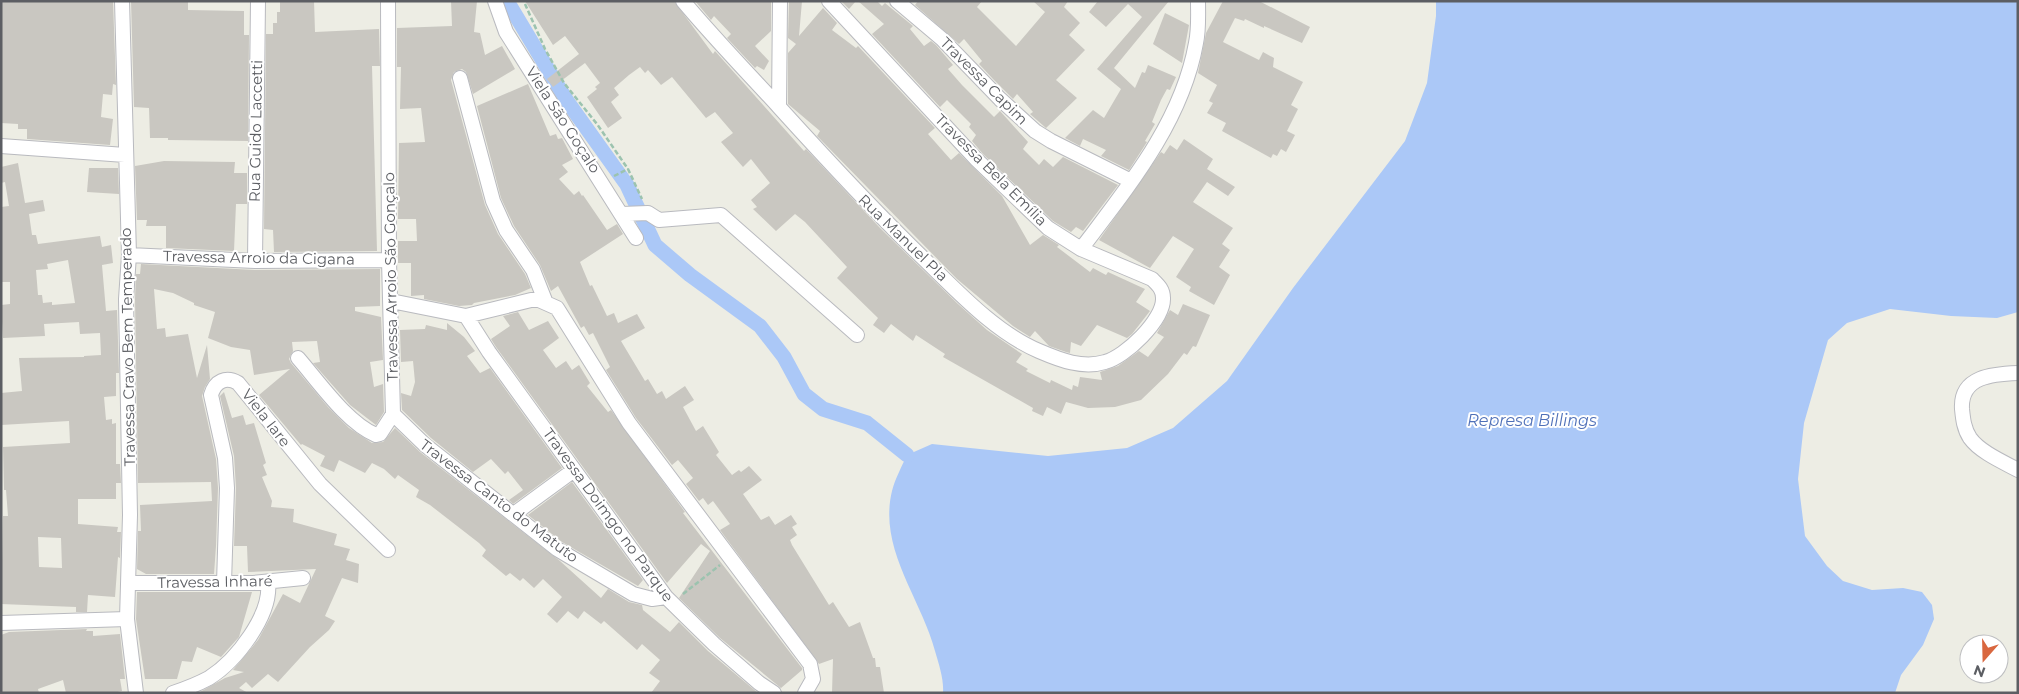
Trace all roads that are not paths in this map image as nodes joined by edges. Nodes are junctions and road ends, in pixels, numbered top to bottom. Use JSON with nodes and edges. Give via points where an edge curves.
{"nodes":[{"id":1,"x":122,"y":1,"type":"edge"},
{"id":2,"x":258,"y":1,"type":"edge"},
{"id":3,"x":388,"y":1,"type":"edge"},
{"id":4,"x":495,"y":1,"type":"edge"},
{"id":5,"x":683,"y":1,"type":"edge"},
{"id":6,"x":780,"y":1,"type":"edge"},
{"id":7,"x":829,"y":1,"type":"edge"},
{"id":8,"x":897,"y":1,"type":"edge"},
{"id":9,"x":1198,"y":2,"type":"edge"},
{"id":10,"x":460,"y":78,"type":"dead end"},
{"id":11,"x":779,"y":107,"type":"junction"},
{"id":12,"x":1,"y":146,"type":"edge"},
{"id":13,"x":125,"y":155,"type":"junction"},
{"id":14,"x":1131,"y":181,"type":"junction"},
{"id":15,"x":623,"y":214,"type":"junction"},
{"id":16,"x":636,"y":238,"type":"dead end"},
{"id":17,"x":1081,"y":249,"type":"junction"},
{"id":18,"x":129,"y":255,"type":"junction"},
{"id":19,"x":388,"y":260,"type":"junction"},
{"id":20,"x":255,"y":261,"type":"junction"},
{"id":21,"x":391,"y":301,"type":"junction"},
{"id":22,"x":546,"y":303,"type":"junction"},
{"id":23,"x":1160,"y":311,"type":"joint"},
{"id":24,"x":466,"y":316,"type":"junction"},
{"id":25,"x":857,"y":335,"type":"dead end"},
{"id":26,"x":298,"y":358,"type":"dead end"},
{"id":27,"x":2018,"y":373,"type":"edge"},
{"id":28,"x":393,"y":414,"type":"junction"},
{"id":29,"x":574,"y":470,"type":"junction"},
{"id":30,"x":2018,"y":470,"type":"edge"},
{"id":31,"x":514,"y":514,"type":"junction"},
{"id":32,"x":388,"y":550,"type":"dead end"},
{"id":33,"x":303,"y":578,"type":"dead end"},
{"id":34,"x":268,"y":582,"type":"junction"},
{"id":35,"x":128,"y":583,"type":"junction"},
{"id":36,"x":224,"y":583,"type":"junction"},
{"id":37,"x":669,"y":599,"type":"junction"},
{"id":38,"x":127,"y":619,"type":"junction"},
{"id":39,"x":1,"y":623,"type":"edge"},
{"id":40,"x":136,"y":693,"type":"edge"},
{"id":41,"x":173,"y":693,"type":"edge"},
{"id":42,"x":774,"y":693,"type":"edge"},
{"id":43,"x":805,"y":693,"type":"edge"}],
"edges":[{"from":1,"to":13,"type":"street","name":"Travessa Cravo Bem Temperado"},
{"from":2,"to":20,"type":"street","name":"Rua Guido Laccetti"},
{"from":3,"to":19,"type":"street","name":"Travessa Arroio São Gonçalo"},
{"from":4,"to":15,"type":"street","name":"Viela São Goçalo","via":[[506,32]]},
{"from":5,"to":11,"type":"street","name":"Rua Manuel Pla"},
{"from":6,"to":11,"type":"street"},
{"from":7,"to":17,"type":"street","name":"Travessa Bela Emília","via":[[1025,208],[1048,228]]},
{"from":8,"to":14,"type":"street","name":"Travessa Capim","via":[[942,39],[1035,131]]},
{"from":9,"to":14,"type":"street","via":[[1196,43],[1183,90],[1162,135]]},
{"from":10,"to":22,"type":"street","via":[[500,218],[533,270]]},
{"from":11,"to":23,"type":"street","name":"Rua Manuel Pla","via":[[867,204],[940,274],[989,319],[1037,351],[1079,364],[1106,362],[1126,352]]},
{"from":12,"to":13,"type":"street"},
{"from":13,"to":18,"type":"street","name":"Travessa Cravo Bem Temperado"},
{"from":14,"to":17,"type":"street"},
{"from":15,"to":16,"type":"street","name":"Viela São Goçalo"},
{"from":15,"to":25,"type":"street","via":[[647,213],[659,220],[721,215]]},
{"from":17,"to":23,"type":"street","name":"Travessa Bela Emília","via":[[1152,280],[1162,290]]},
{"from":18,"to":20,"type":"street","name":"Travessa Arroio da Cigana"},
{"from":18,"to":35,"type":"street","name":"Travessa Cravo Bem Temperado","via":[[126,299]]},
{"from":19,"to":20,"type":"street","name":"Travessa Arroio da Cigana"},
{"from":19,"to":21,"type":"street","name":"Travessa Arroio São Gonçalo"},
{"from":21,"to":24,"type":"street"},
{"from":21,"to":28,"type":"street","name":"Travessa Arroio São Gonçalo"},
{"from":22,"to":24,"type":"street","via":[[523,301]]},
{"from":22,"to":43,"type":"street","via":[[560,311],[629,423],[810,664],[812,679]]},
{"from":24,"to":29,"type":"street","name":"Travessa Doimgo no Parque","via":[[483,345]]},
{"from":26,"to":28,"type":"street","via":[[349,416],[370,432],[379,435]]},
{"from":27,"to":30,"type":"street","via":[[1978,378],[1965,392],[1962,402],[1963,422],[1970,439]]},
{"from":28,"to":31,"type":"street","name":"Travessa Canto do Matuto","via":[[425,445]]},
{"from":29,"to":31,"type":"street"},
{"from":29,"to":37,"type":"street","name":"Travessa Doimgo no Parque"},
{"from":31,"to":37,"type":"street","name":"Travessa Canto do Matuto","via":[[557,549],[633,594]]},
{"from":32,"to":36,"type":"street","name":"Viela Iare","via":[[320,484],[243,388],[233,380],[224,379],[215,386],[212,395],[225,458],[227,488]]},
{"from":33,"to":34,"type":"street","name":"Travessa Inharé"},
{"from":34,"to":36,"type":"street","name":"Travessa Inharé"},
{"from":34,"to":41,"type":"street","via":[[268,595],[261,616],[242,646],[209,677]]},
{"from":35,"to":36,"type":"street","name":"Travessa Inharé"},
{"from":35,"to":38,"type":"street","name":"Travessa Cravo Bem Temperado"},
{"from":37,"to":42,"type":"street","name":"Travessa Doimgo no Parque","via":[[714,644]]},
{"from":38,"to":39,"type":"street"},
{"from":38,"to":40,"type":"street","name":"Travessa Cravo Bem Temperado"}]}
